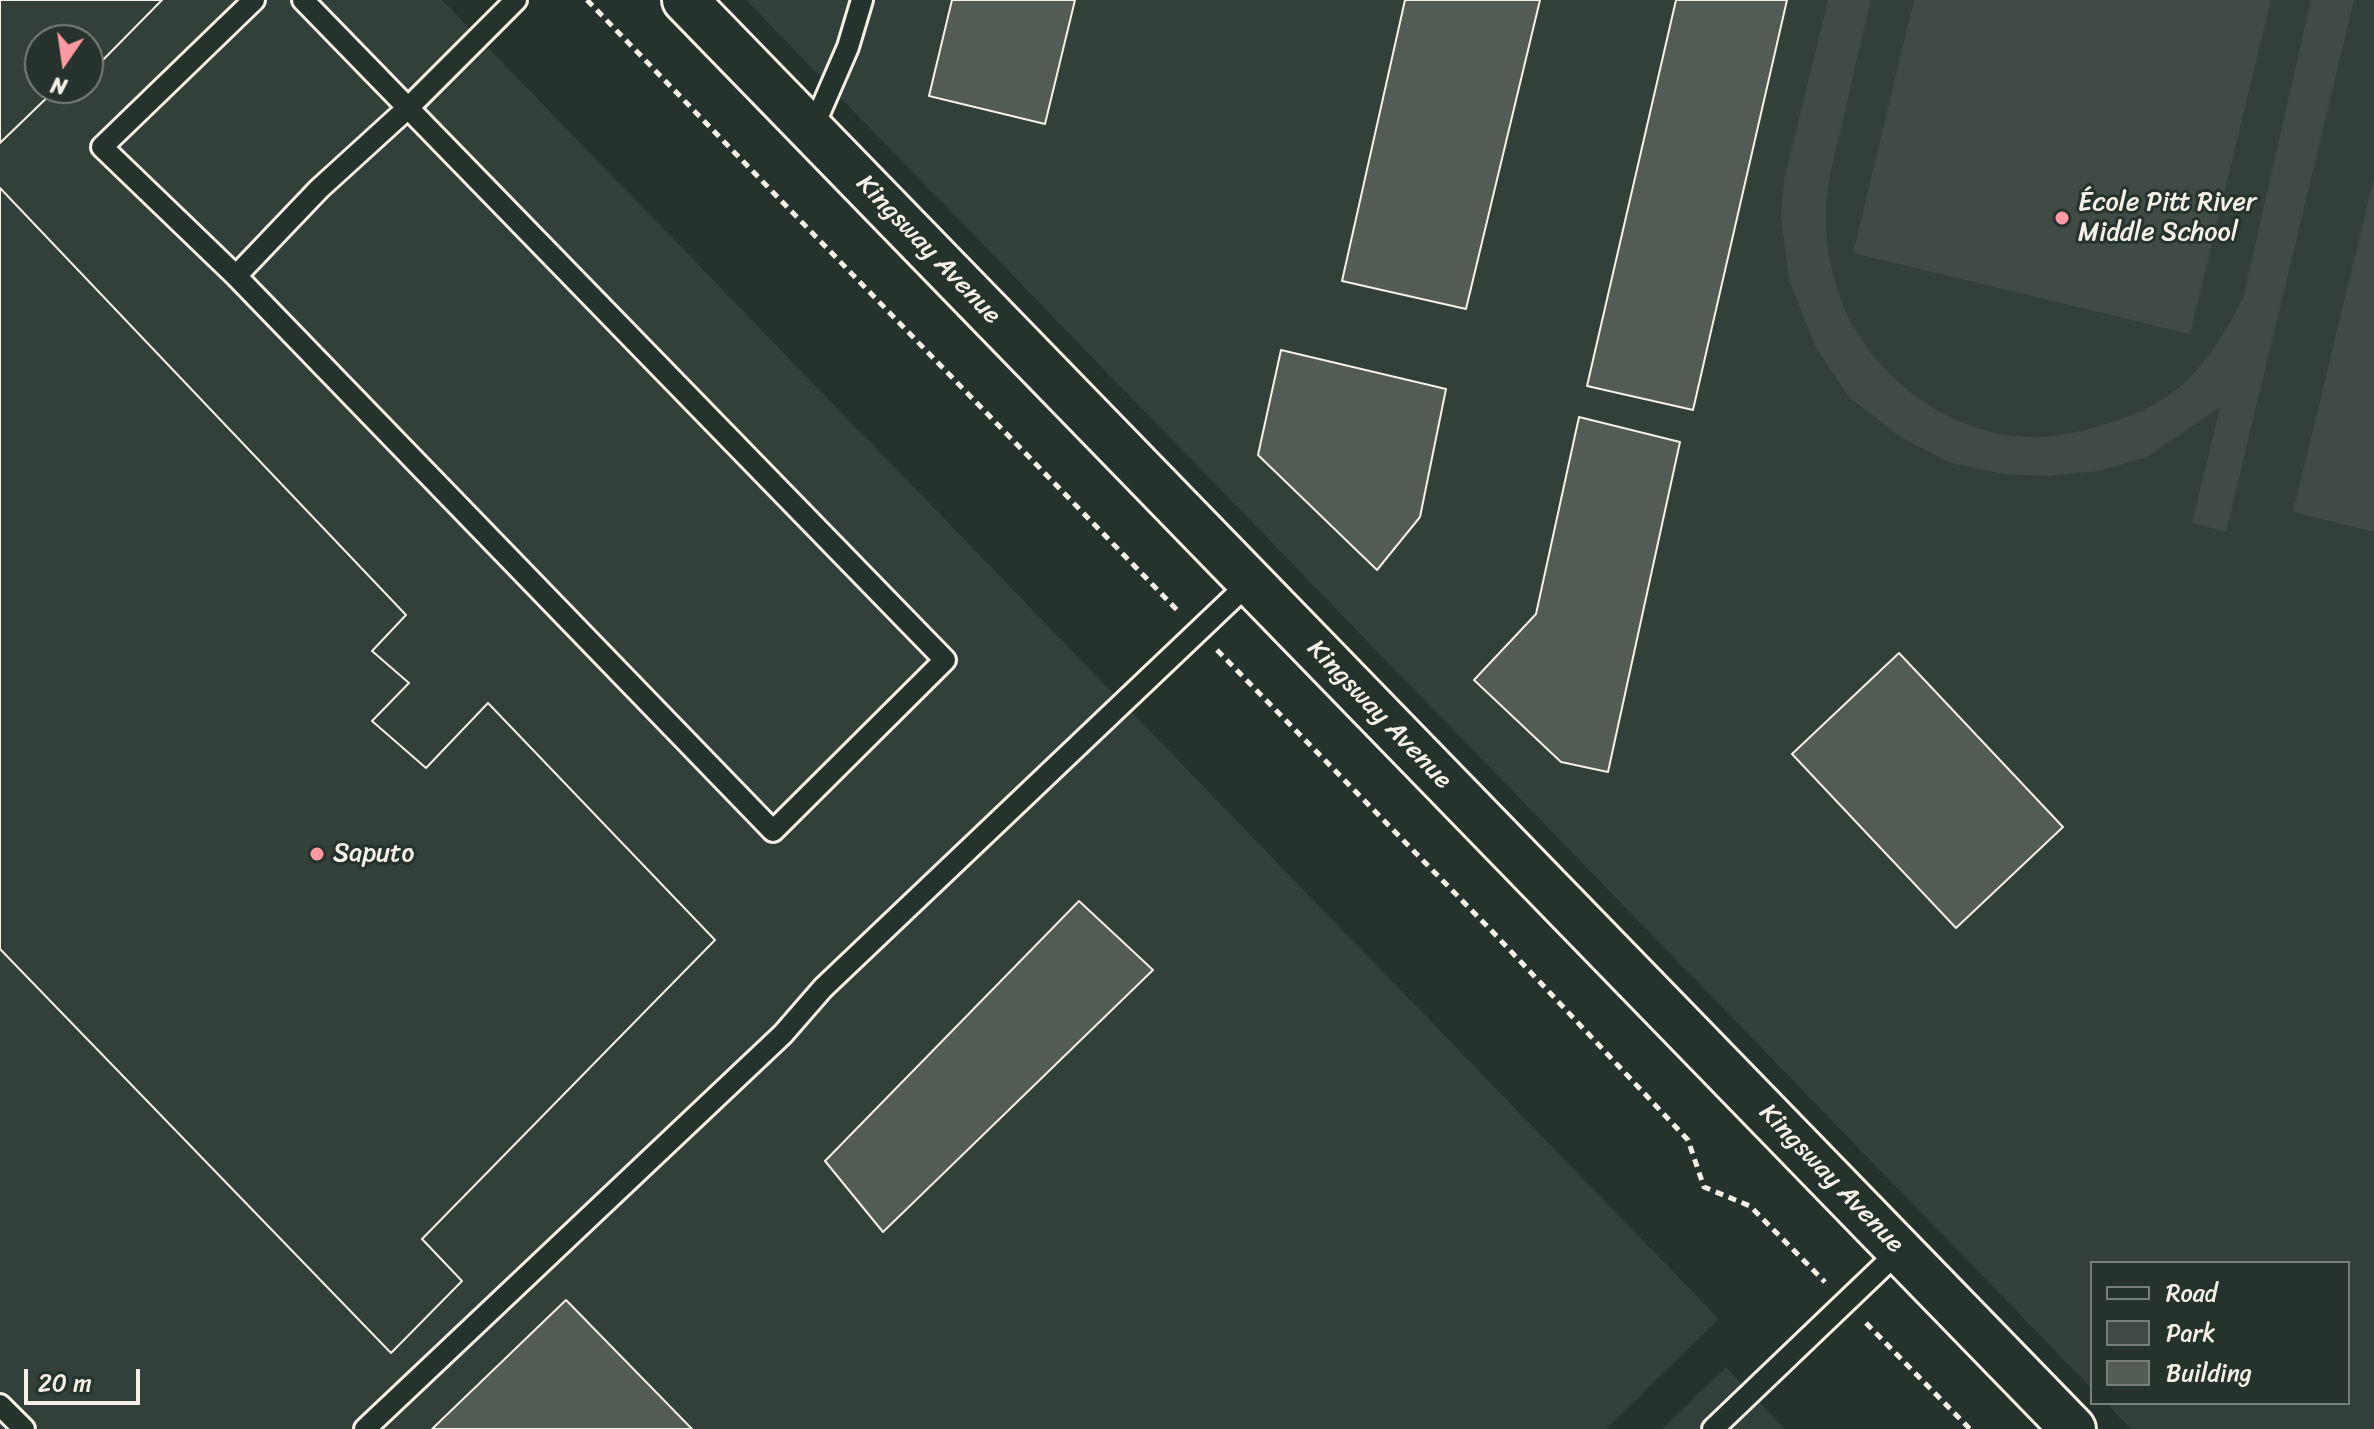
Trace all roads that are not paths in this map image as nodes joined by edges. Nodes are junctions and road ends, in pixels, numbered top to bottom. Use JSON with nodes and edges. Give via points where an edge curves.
{"nodes":[{"id":1,"x":254,"y":0,"type":"edge"},
{"id":2,"x":303,"y":0,"type":"edge"},
{"id":3,"x":516,"y":0,"type":"edge"},
{"id":4,"x":685,"y":0,"type":"edge"},
{"id":5,"x":862,"y":0,"type":"edge"},
{"id":6,"x":409,"y":107,"type":"junction"},
{"id":7,"x":812,"y":130,"type":"junction"},
{"id":8,"x":236,"y":276,"type":"junction"},
{"id":9,"x":1250,"y":582,"type":"junction"},
{"id":10,"x":1900,"y":1250,"type":"junction"},
{"id":11,"x":0,"y":1405,"type":"edge"},
{"id":12,"x":24,"y":1429,"type":"edge"},
{"id":13,"x":365,"y":1429,"type":"edge"},
{"id":14,"x":1713,"y":1429,"type":"edge"},
{"id":15,"x":2073,"y":1429,"type":"edge"}],
"edges":[{"from":1,"to":8,"type":"lane","via":[[102,147]]},
{"from":2,"to":6,"type":"lane"},
{"from":3,"to":6,"type":"lane"},
{"from":4,"to":7,"type":"main road","name":"Kingsway Avenue"},
{"from":5,"to":7,"type":"lane"},
{"from":6,"to":8,"type":"lane","via":[[319,189]]},
{"from":6,"to":8,"type":"lane","via":[[945,660],[773,831]]},
{"from":7,"to":9,"type":"main road","name":"Kingsway Avenue"},
{"from":9,"to":10,"type":"main road","name":"Kingsway Avenue"},
{"from":9,"to":13,"type":"lane"},
{"from":10,"to":14,"type":"lane"},
{"from":10,"to":15,"type":"main road","name":"Kingsway Avenue"},
{"from":11,"to":12,"type":"lane"}]}
